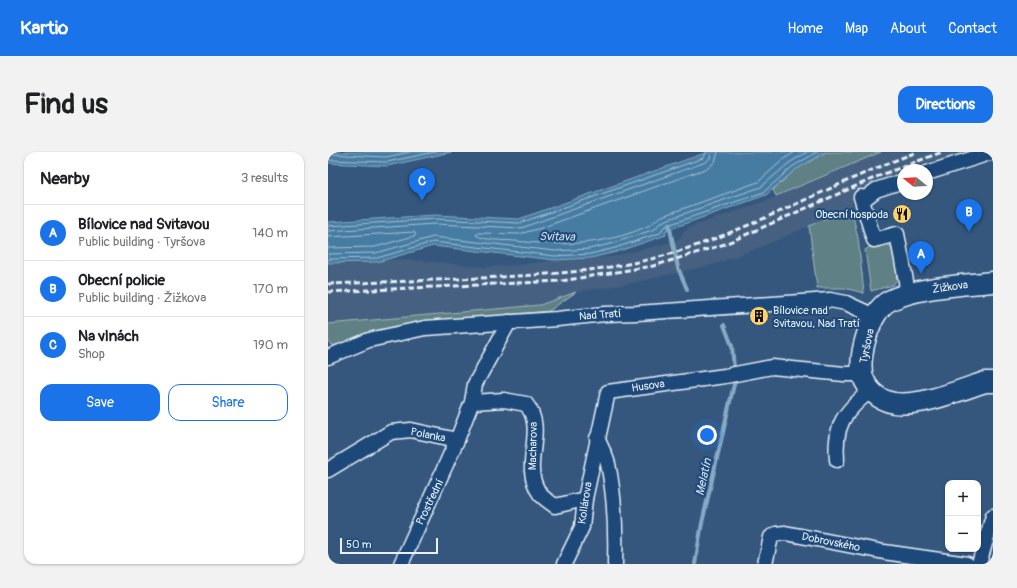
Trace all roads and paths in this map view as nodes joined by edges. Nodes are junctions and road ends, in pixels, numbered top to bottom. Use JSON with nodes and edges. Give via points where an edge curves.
{"nodes":[{"id":1,"x":993,"y":152,"type":"edge"},
{"id":2,"x":933,"y":171,"type":"edge"},
{"id":3,"x":897,"y":183,"type":"edge"},
{"id":4,"x":993,"y":282,"type":"edge"},
{"id":5,"x":907,"y":293,"type":"junction"},
{"id":6,"x":874,"y":316,"type":"junction"},
{"id":7,"x":509,"y":322,"type":"junction"},
{"id":8,"x":328,"y":357,"type":"edge"},
{"id":9,"x":993,"y":382,"type":"edge"},
{"id":10,"x":866,"y":383,"type":"junction"},
{"id":11,"x":472,"y":402,"type":"junction"},
{"id":12,"x":597,"y":438,"type":"junction"},
{"id":13,"x":457,"y":440,"type":"junction"},
{"id":14,"x":837,"y":460,"type":"dead end"},
{"id":15,"x":328,"y":470,"type":"edge"},
{"id":16,"x":585,"y":499,"type":"junction"},
{"id":17,"x":993,"y":516,"type":"edge"},
{"id":18,"x":401,"y":564,"type":"edge"},
{"id":19,"x":564,"y":564,"type":"edge"},
{"id":20,"x":615,"y":564,"type":"edge"},
{"id":21,"x":765,"y":564,"type":"edge"},
{"id":22,"x":967,"y":564,"type":"edge"},
{"id":23,"x":979,"y":564,"type":"edge"}],
"edges":[{"from":1,"to":2,"type":"street"},
{"from":3,"to":5,"type":"street","via":[[862,198],[874,240],[897,234]]},
{"from":4,"to":5,"type":"main road","name":"Žižkova"},
{"from":5,"to":6,"type":"main road","name":"Tyršova","via":[[888,301]]},
{"from":6,"to":7,"type":"street","name":"Nad Tratí","via":[[846,303],[830,300]]},
{"from":6,"to":10,"type":"main road","name":"Tyršova","via":[[865,342]]},
{"from":7,"to":8,"type":"street","name":"Nad Tratí","via":[[425,328],[369,340]]},
{"from":7,"to":11,"type":"street","name":"Polanka","via":[[475,384]]},
{"from":9,"to":10,"type":"main road","via":[[909,402],[889,401]]},
{"from":10,"to":12,"type":"street","name":"Husova","via":[[844,374],[772,367],[608,392]]},
{"from":10,"to":14,"type":"street","via":[[847,412],[837,436]]},
{"from":11,"to":13,"type":"street","name":"Polanka"},
{"from":11,"to":16,"type":"street","name":"Macharova","via":[[504,400],[526,404],[535,419],[531,470],[541,495],[555,506]]},
{"from":12,"to":16,"type":"street","name":"Kollárova"},
{"from":12,"to":20,"type":"street","via":[[607,463],[615,515]]},
{"from":13,"to":15,"type":"street","name":"Polanka","via":[[411,430],[391,432]]},
{"from":13,"to":18,"type":"street","name":"Prostřední"},
{"from":16,"to":19,"type":"street","name":"Kollárova","via":[[582,527]]},
{"from":17,"to":23,"type":"street"},
{"from":21,"to":22,"type":"street","name":"Dobrovského","via":[[771,537],[785,533]]}]}
